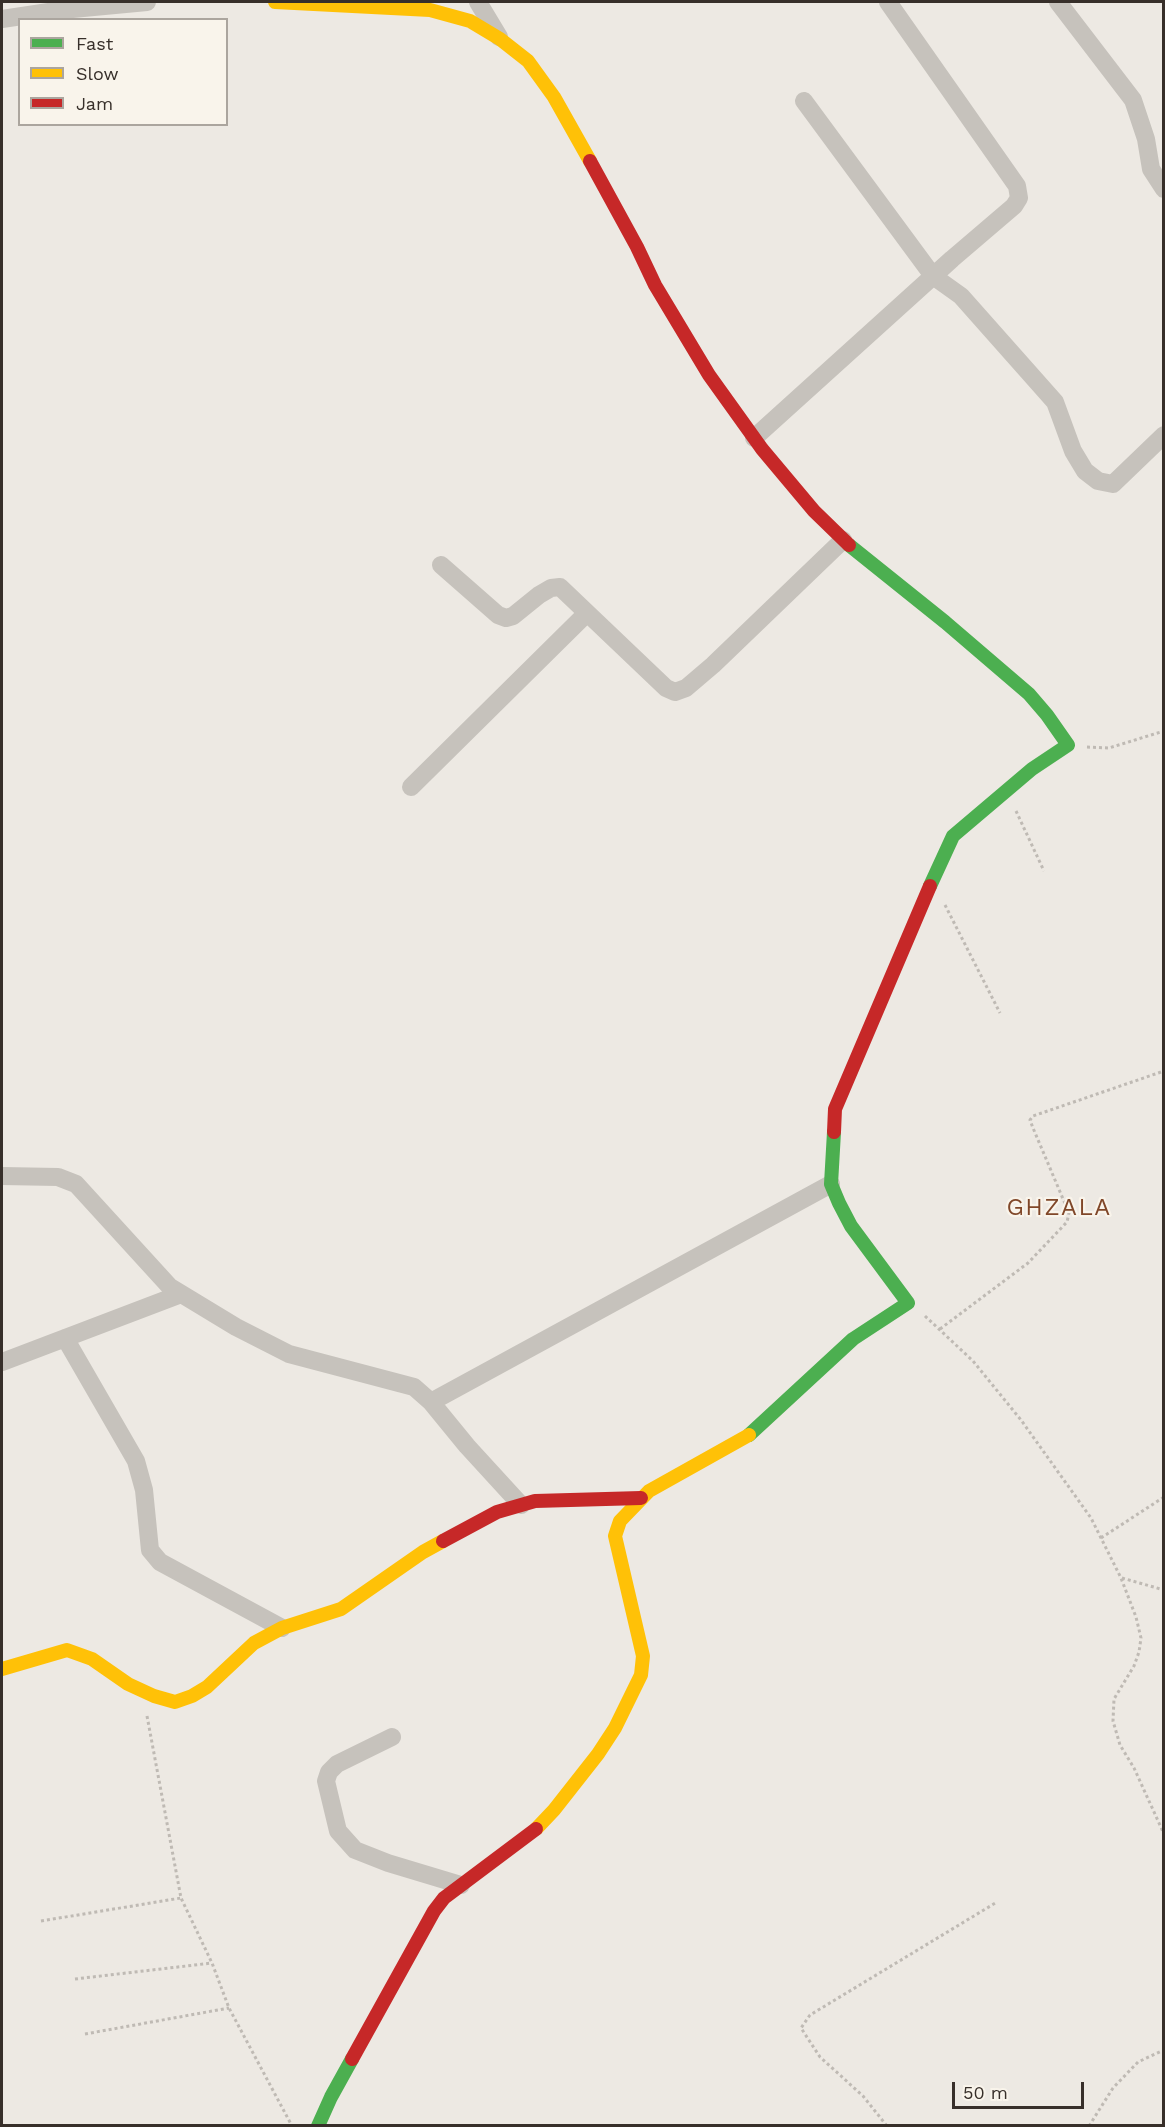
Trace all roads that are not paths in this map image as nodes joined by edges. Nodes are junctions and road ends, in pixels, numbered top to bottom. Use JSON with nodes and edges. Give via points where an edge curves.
{"nodes":[{"id":1,"x":147,"y":2,"type":"edge"},
{"id":2,"x":274,"y":2,"type":"edge"},
{"id":3,"x":478,"y":2,"type":"edge"},
{"id":4,"x":888,"y":2,"type":"edge"},
{"id":5,"x":1058,"y":2,"type":"edge"},
{"id":6,"x":39,"y":7,"type":"edge"},
{"id":7,"x":2,"y":20,"type":"edge"},
{"id":8,"x":500,"y":39,"type":"junction"},
{"id":9,"x":804,"y":101,"type":"dead end"},
{"id":10,"x":1164,"y":189,"type":"edge"},
{"id":11,"x":933,"y":276,"type":"junction"},
{"id":12,"x":1164,"y":435,"type":"edge"},
{"id":13,"x":754,"y":438,"type":"junction"},
{"id":14,"x":843,"y":540,"type":"junction"},
{"id":15,"x":441,"y":565,"type":"dead end"},
{"id":16,"x":587,"y":613,"type":"junction"},
{"id":17,"x":411,"y":787,"type":"dead end"},
{"id":18,"x":2,"y":1176,"type":"edge"},
{"id":19,"x":831,"y":1184,"type":"junction"},
{"id":20,"x":180,"y":1294,"type":"junction"},
{"id":21,"x":65,"y":1338,"type":"junction"},
{"id":22,"x":2,"y":1362,"type":"edge"},
{"id":23,"x":431,"y":1401,"type":"junction"},
{"id":24,"x":641,"y":1498,"type":"junction"},
{"id":25,"x":521,"y":1505,"type":"junction"},
{"id":26,"x":282,"y":1628,"type":"junction"},
{"id":27,"x":2,"y":1669,"type":"edge"},
{"id":28,"x":392,"y":1737,"type":"dead end"},
{"id":29,"x":461,"y":1885,"type":"junction"},
{"id":30,"x":318,"y":2126,"type":"edge"}],
"edges":[{"from":1,"to":6,"type":"street"},
{"from":2,"to":8,"type":"street","via":[[430,10],[470,21]]},
{"from":3,"to":8,"type":"street"},
{"from":4,"to":11,"type":"street","via":[[1017,186],[1019,198]]},
{"from":5,"to":10,"type":"street","via":[[1133,100],[1151,168]]},
{"from":6,"to":7,"type":"street"},
{"from":8,"to":13,"type":"street","via":[[528,61],[554,97],[655,285],[709,375]]},
{"from":9,"to":11,"type":"street"},
{"from":11,"to":12,"type":"street","via":[[961,296],[1055,402],[1073,452],[1085,471],[1098,481],[1113,484]]},
{"from":11,"to":13,"type":"street"},
{"from":13,"to":14,"type":"street"},
{"from":14,"to":16,"type":"street","via":[[713,665],[686,688],[675,692],[666,688]]},
{"from":14,"to":19,"type":"street","via":[[1029,694],[1068,745],[1032,769],[953,836],[835,1109]]},
{"from":15,"to":16,"type":"street","via":[[506,618],[551,588],[560,587]]},
{"from":16,"to":17,"type":"street"},
{"from":18,"to":20,"type":"street","via":[[58,1177],[76,1184],[135,1251]]},
{"from":19,"to":23,"type":"street"},
{"from":19,"to":24,"type":"street","via":[[851,1226],[908,1303],[853,1339],[753,1433]]},
{"from":20,"to":21,"type":"street"},
{"from":20,"to":23,"type":"street","via":[[289,1354],[414,1387]]},
{"from":21,"to":22,"type":"street"},
{"from":21,"to":26,"type":"street","via":[[136,1461],[144,1490],[150,1550],[159,1562]]},
{"from":23,"to":25,"type":"street"},
{"from":24,"to":25,"type":"street","via":[[535,1501]]},
{"from":24,"to":29,"type":"street","via":[[620,1521],[615,1536],[643,1656],[635,1690],[598,1754],[554,1810],[533,1832]]},
{"from":25,"to":26,"type":"street","via":[[497,1512],[423,1552],[341,1610]]},
{"from":26,"to":27,"type":"street","via":[[254,1643],[207,1687],[175,1701],[128,1684],[92,1659],[67,1650]]},
{"from":28,"to":29,"type":"street","via":[[328,1772],[326,1781],[338,1831],[355,1850]]},
{"from":29,"to":30,"type":"street","via":[[444,1898],[422,1931]]}]}
